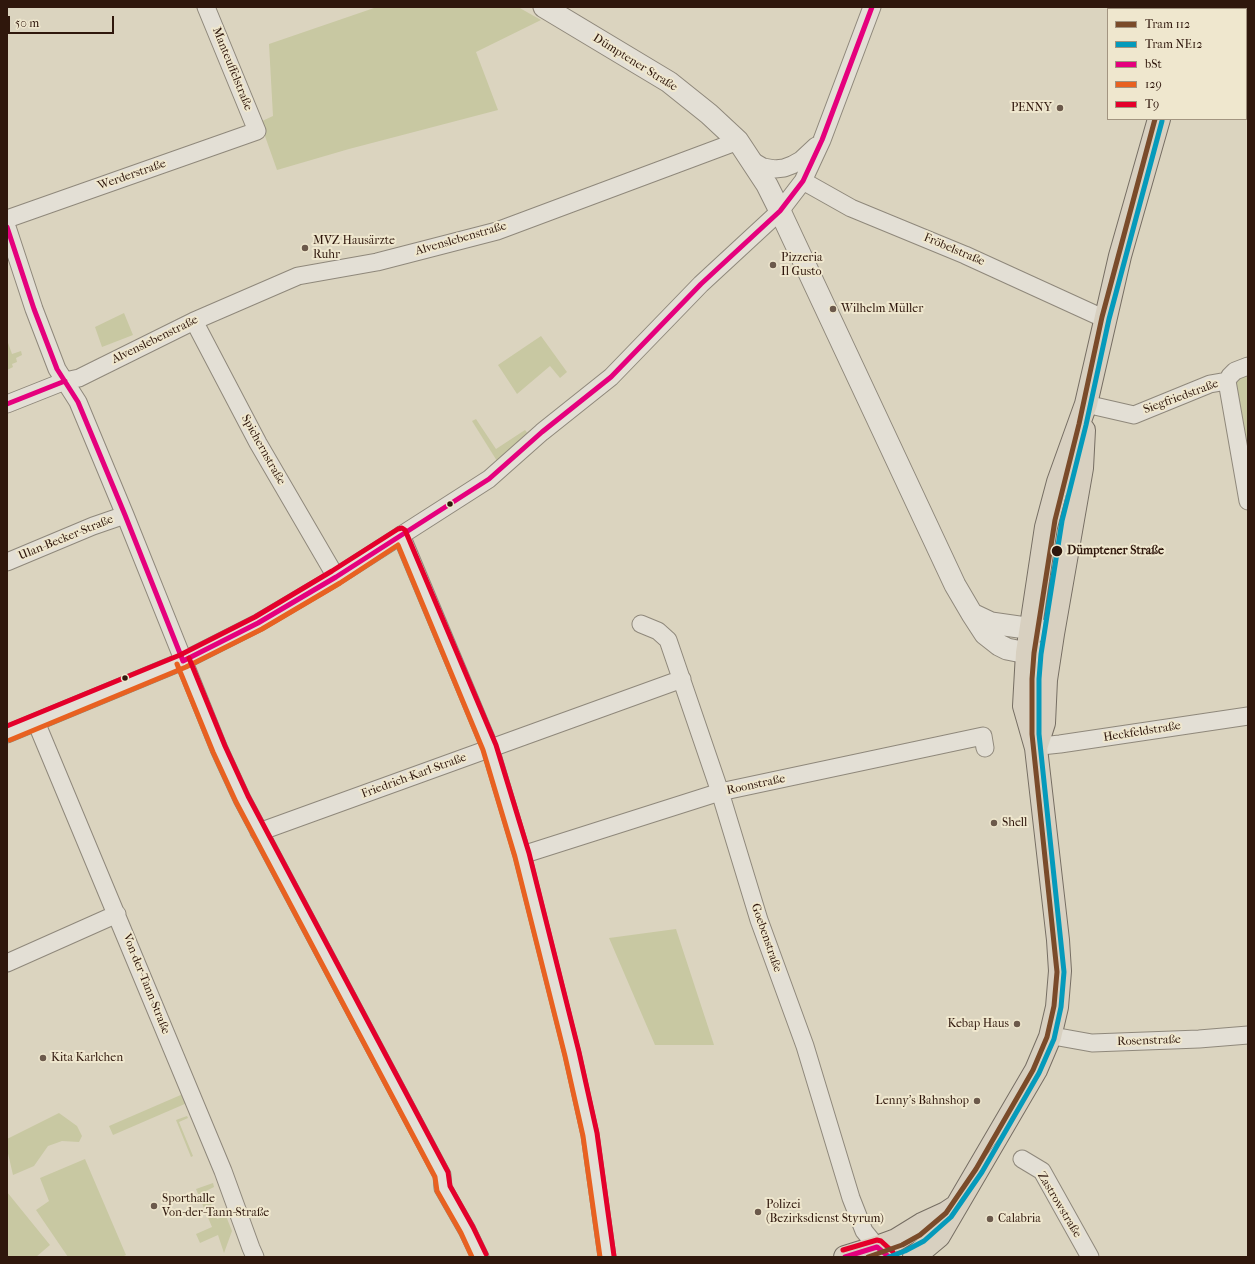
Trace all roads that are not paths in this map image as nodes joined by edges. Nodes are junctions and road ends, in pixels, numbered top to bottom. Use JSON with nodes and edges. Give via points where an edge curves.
{"nodes":[{"id":1,"x":206,"y":7,"type":"edge"},
{"id":2,"x":544,"y":7,"type":"edge"},
{"id":3,"x":872,"y":7,"type":"edge"},
{"id":4,"x":1159,"y":120,"type":"edge"},
{"id":5,"x":257,"y":131,"type":"joint"},
{"id":6,"x":822,"y":140,"type":"junction"},
{"id":7,"x":738,"y":141,"type":"junction"},
{"id":8,"x":752,"y":160,"type":"junction"},
{"id":9,"x":803,"y":181,"type":"junction"},
{"id":10,"x":780,"y":211,"type":"junction"},
{"id":11,"x":7,"y":219,"type":"edge"},
{"id":12,"x":7,"y":227,"type":"edge"},
{"id":13,"x":1105,"y":319,"type":"junction"},
{"id":14,"x":194,"y":321,"type":"junction"},
{"id":15,"x":1248,"y":366,"type":"edge"},
{"id":16,"x":65,"y":381,"type":"junction"},
{"id":17,"x":1227,"y":381,"type":"junction"},
{"id":18,"x":7,"y":404,"type":"edge"},
{"id":19,"x":1086,"y":404,"type":"junction"},
{"id":20,"x":1248,"y":500,"type":"edge"},
{"id":21,"x":125,"y":515,"type":"junction"},
{"id":22,"x":401,"y":535,"type":"junction"},
{"id":23,"x":7,"y":562,"type":"edge"},
{"id":24,"x":336,"y":577,"type":"junction"},
{"id":25,"x":972,"y":614,"type":"junction"},
{"id":26,"x":641,"y":624,"type":"dead end"},
{"id":27,"x":1030,"y":629,"type":"junction"},
{"id":28,"x":1051,"y":643,"type":"junction"},
{"id":29,"x":1027,"y":653,"type":"junction"},
{"id":30,"x":183,"y":661,"type":"junction"},
{"id":31,"x":682,"y":679,"type":"junction"},
{"id":32,"x":1248,"y":716,"type":"edge"},
{"id":33,"x":36,"y":722,"type":"junction"},
{"id":34,"x":7,"y":734,"type":"edge"},
{"id":35,"x":490,"y":748,"type":"junction"},
{"id":36,"x":985,"y":748,"type":"dead end"},
{"id":37,"x":1036,"y":748,"type":"junction"},
{"id":38,"x":720,"y":792,"type":"junction"},
{"id":39,"x":259,"y":832,"type":"junction"},
{"id":40,"x":522,"y":855,"type":"junction"},
{"id":41,"x":117,"y":914,"type":"junction"},
{"id":42,"x":7,"y":963,"type":"edge"},
{"id":43,"x":1248,"y":1035,"type":"edge"},
{"id":44,"x":1050,"y":1037,"type":"junction"},
{"id":45,"x":1022,"y":1159,"type":"dead end"},
{"id":46,"x":955,"y":1207,"type":"junction"},
{"id":47,"x":883,"y":1252,"type":"edge"},
{"id":48,"x":251,"y":1254,"type":"edge"},
{"id":49,"x":480,"y":1257,"type":"edge"},
{"id":50,"x":607,"y":1257,"type":"edge"},
{"id":51,"x":845,"y":1257,"type":"edge"},
{"id":52,"x":914,"y":1257,"type":"edge"},
{"id":53,"x":1090,"y":1257,"type":"edge"}],
"edges":[{"from":1,"to":5,"type":"street","name":"Manteuffelstraße"},
{"from":2,"to":7,"type":"street","name":"Dümptener Straße","via":[[670,82]]},
{"from":3,"to":6,"type":"street"},
{"from":4,"to":13,"type":"main road"},
{"from":5,"to":11,"type":"street","name":"Werderstraße"},
{"from":6,"to":8,"type":"street","via":[[801,160],[784,168],[775,170],[763,167]]},
{"from":6,"to":9,"type":"street"},
{"from":7,"to":8,"type":"street","name":"Dümptener Straße"},
{"from":7,"to":14,"type":"street","name":"Alvenslebenstraße","via":[[497,230],[377,262],[298,276]]},
{"from":8,"to":10,"type":"street","name":"Dümptener Straße"},
{"from":9,"to":10,"type":"street"},
{"from":9,"to":13,"type":"street","name":"Fröbelstraße","via":[[851,208],[965,255]]},
{"from":10,"to":22,"type":"street","via":[[701,284],[611,377],[542,432],[489,479]]},
{"from":10,"to":25,"type":"street","name":"Dümptener Straße","via":[[955,585]]},
{"from":12,"to":16,"type":"street","via":[[34,309],[57,369]]},
{"from":13,"to":19,"type":"main road"},
{"from":14,"to":16,"type":"street","name":"Alvenslebenstraße","via":[[79,378]]},
{"from":14,"to":24,"type":"street","name":"Spichernstraße","via":[[258,443]]},
{"from":15,"to":17,"type":"street","name":"Siegfriedstraße","via":[[1235,371]]},
{"from":16,"to":18,"type":"street","name":"Alvenslebenstraße"},
{"from":16,"to":21,"type":"street","via":[[78,402]]},
{"from":17,"to":19,"type":"street","name":"Siegfriedstraße","via":[[1210,384],[1134,415]]},
{"from":17,"to":20,"type":"street"},
{"from":19,"to":27,"type":"main road","via":[[1058,482],[1046,527]]},
{"from":19,"to":28,"type":"main road","via":[[1082,468]]},
{"from":21,"to":23,"type":"street","name":"Ulan-Becker-Straße"},
{"from":21,"to":30,"type":"street"},
{"from":22,"to":24,"type":"street"},
{"from":22,"to":35,"type":"street"},
{"from":24,"to":30,"type":"street","via":[[258,623]]},
{"from":25,"to":27,"type":"street","via":[[991,623]]},
{"from":25,"to":29,"type":"street","name":"Dümptener Straße","via":[[985,634],[999,645]]},
{"from":26,"to":31,"type":"street","name":"Goebenstraße","via":[[658,631],[668,640]]},
{"from":27,"to":28,"type":"street","via":[[1048,631]]},
{"from":27,"to":29,"type":"main road"},
{"from":28,"to":29,"type":"street","name":"Dümptener Straße"},
{"from":28,"to":37,"type":"main road","via":[[1044,723]]},
{"from":29,"to":37,"type":"main road","via":[[1024,706]]},
{"from":30,"to":33,"type":"street"},
{"from":30,"to":39,"type":"street","via":[[219,749]]},
{"from":31,"to":35,"type":"street","name":"Friedrich-Karl-Straße"},
{"from":31,"to":38,"type":"street","name":"Goebenstraße"},
{"from":32,"to":37,"type":"street","name":"Heckfeldstraße"},
{"from":33,"to":34,"type":"street"},
{"from":33,"to":41,"type":"street","name":"Von-der-Tann-Straße"},
{"from":35,"to":39,"type":"street","name":"Friedrich-Karl-Straße"},
{"from":35,"to":40,"type":"street"},
{"from":36,"to":38,"type":"street","name":"Roonstraße","via":[[983,736]]},
{"from":37,"to":44,"type":"main road","via":[[1060,971],[1057,1007]]},
{"from":38,"to":40,"type":"street","name":"Roonstraße"},
{"from":38,"to":47,"type":"street","name":"Goebenstraße","via":[[759,920],[804,1046],[850,1198],[864,1231]]},
{"from":39,"to":49,"type":"street","via":[[442,1175],[443,1188]]},
{"from":40,"to":50,"type":"street","via":[[590,1135]]},
{"from":41,"to":42,"type":"street"},
{"from":41,"to":48,"type":"street","name":"Von-der-Tann-Straße","via":[[223,1171]]},
{"from":43,"to":44,"type":"street","name":"Rosenstraße","via":[[1092,1043]]},
{"from":44,"to":46,"type":"main road","via":[[1036,1070]]},
{"from":45,"to":53,"type":"street","name":"Zastrowstraße","via":[[1042,1171]]},
{"from":46,"to":47,"type":"main road","via":[[896,1240]]},
{"from":46,"to":52,"type":"main road","via":[[939,1236]]},
{"from":47,"to":51,"type":"main road"}]}
